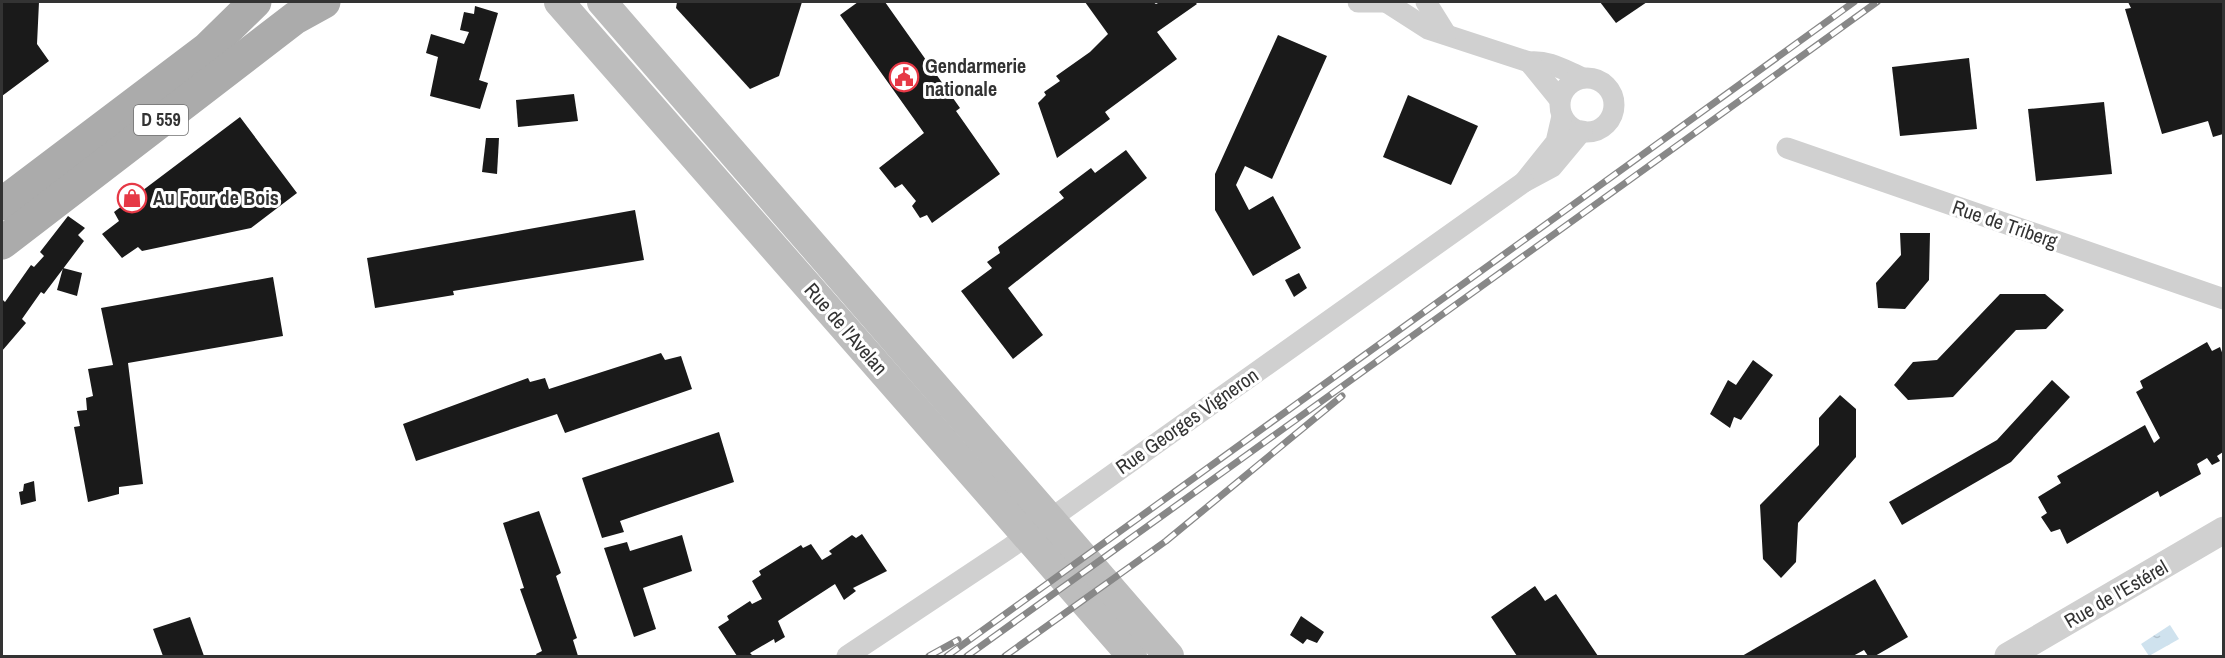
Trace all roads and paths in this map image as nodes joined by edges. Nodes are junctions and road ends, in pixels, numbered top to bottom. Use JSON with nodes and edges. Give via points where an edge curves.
{"nodes":[{"id":1,"x":255,"y":2,"type":"edge"},
{"id":2,"x":324,"y":2,"type":"edge"},
{"id":3,"x":559,"y":2,"type":"edge"},
{"id":4,"x":602,"y":2,"type":"edge"},
{"id":5,"x":1358,"y":2,"type":"edge"},
{"id":6,"x":1385,"y":2,"type":"edge"},
{"id":7,"x":1426,"y":2,"type":"edge"},
{"id":8,"x":1446,"y":34,"type":"junction"},
{"id":9,"x":1529,"y":62,"type":"junction"},
{"id":10,"x":1583,"y":78,"type":"junction"},
{"id":11,"x":1561,"y":108,"type":"junction"},
{"id":12,"x":1582,"y":131,"type":"junction"},
{"id":13,"x":1787,"y":148,"type":"dead end"},
{"id":14,"x":1524,"y":182,"type":"junction"},
{"id":15,"x":2,"y":204,"type":"edge"},
{"id":16,"x":2,"y":243,"type":"edge"},
{"id":17,"x":2223,"y":298,"type":"edge"},
{"id":18,"x":2223,"y":531,"type":"edge"},
{"id":19,"x":847,"y":657,"type":"edge"},
{"id":20,"x":1132,"y":657,"type":"edge"},
{"id":21,"x":1169,"y":657,"type":"edge"},
{"id":22,"x":2008,"y":657,"type":"edge"}],
"edges":[{"from":1,"to":15,"type":"main road","number":"D 559","via":[[207,49]]},
{"from":2,"to":16,"type":"main road","number":"D 559","via":[[295,18]]},
{"from":3,"to":20,"type":"main road","name":"Rue de l'Avelan"},
{"from":4,"to":21,"type":"main road","name":"Rue de l'Avelan"},
{"from":5,"to":6,"type":"street"},
{"from":6,"to":8,"type":"street","via":[[1428,29]]},
{"from":7,"to":8,"type":"street"},
{"from":8,"to":9,"type":"street"},
{"from":9,"to":10,"type":"street","via":[[1541,60]]},
{"from":9,"to":11,"type":"street"},
{"from":10,"to":11,"type":"street","via":[[1568,85]]},
{"from":10,"to":12,"type":"street","via":[[1606,85],[1614,108],[1599,129]]},
{"from":11,"to":12,"type":"street","via":[[1574,128]]},
{"from":11,"to":14,"type":"street","name":"Rue Georges Vigneron","via":[[1556,142]]},
{"from":12,"to":14,"type":"street","name":"Rue Georges Vigneron","via":[[1552,167]]},
{"from":13,"to":17,"type":"street","name":"Rue de Triberg"},
{"from":14,"to":19,"type":"street","name":"Rue Georges Vigneron","via":[[1008,549]]},
{"from":18,"to":22,"type":"street","name":"Rue de l'Estérel"}]}
